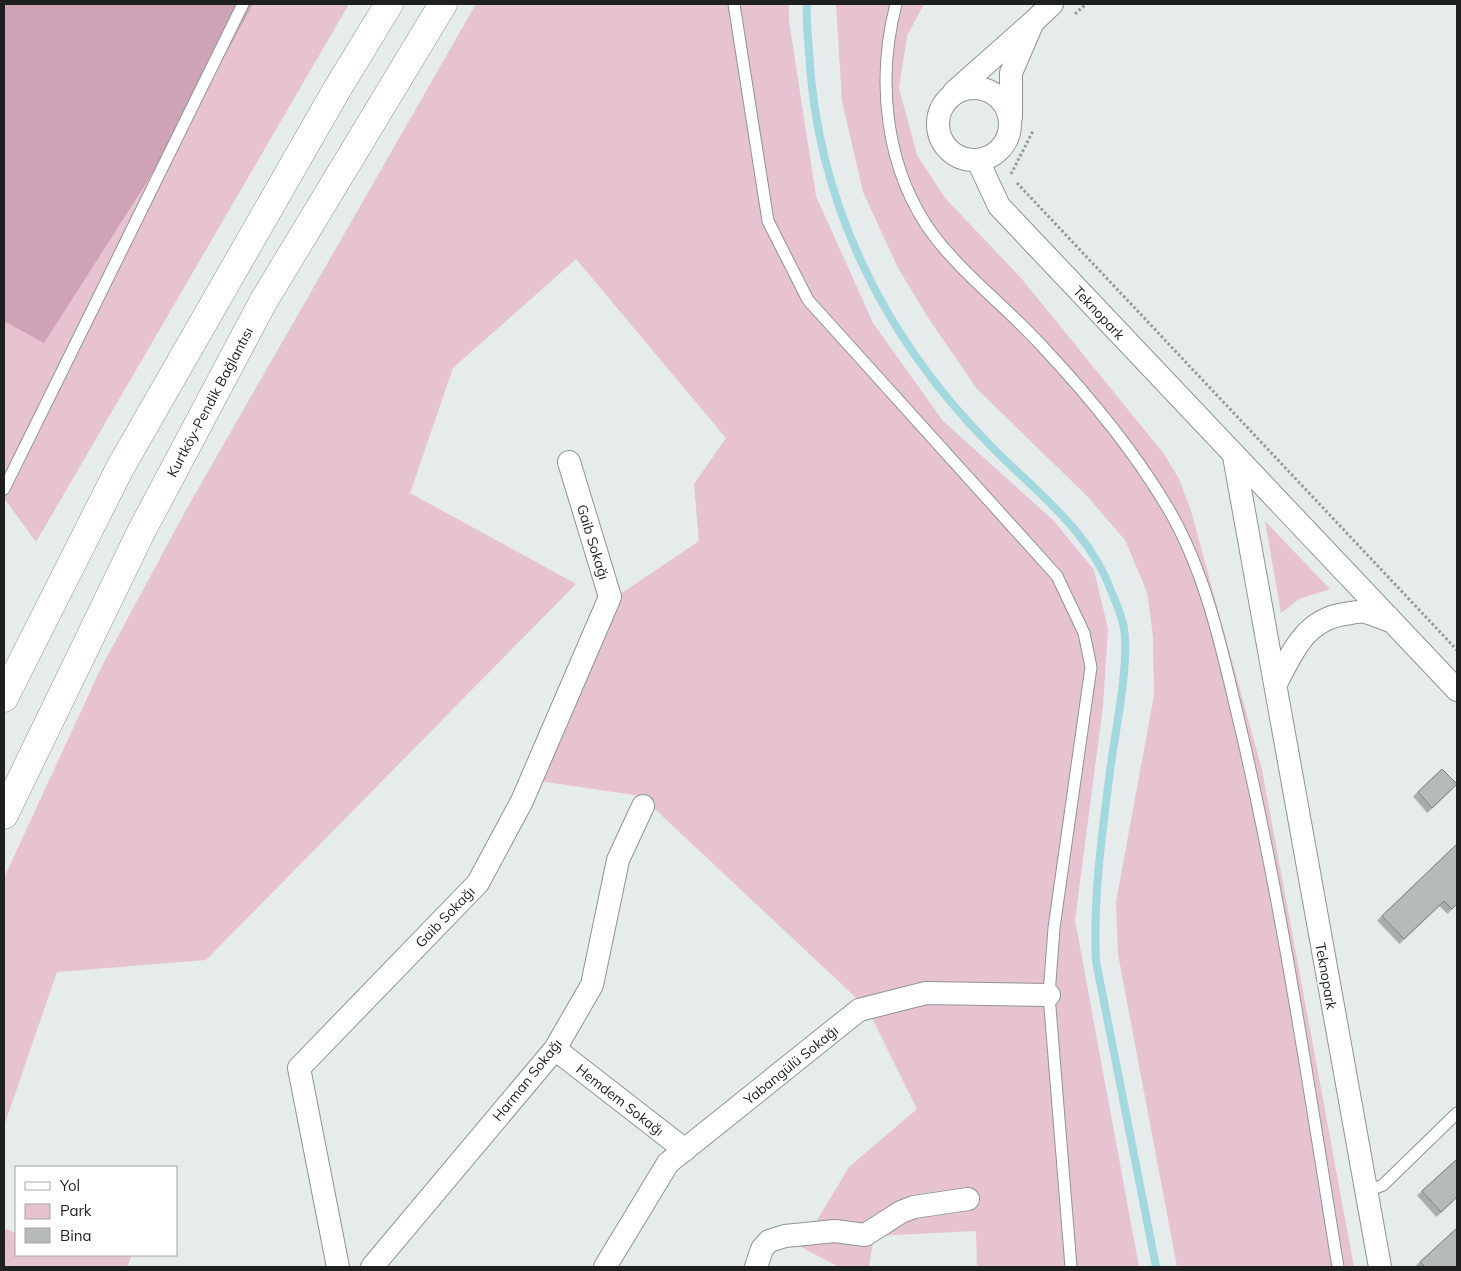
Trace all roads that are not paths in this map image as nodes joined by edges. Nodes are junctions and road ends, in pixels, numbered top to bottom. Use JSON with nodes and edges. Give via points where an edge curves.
{"nodes":[{"id":1,"x":243,"y":4,"type":"edge"},
{"id":2,"x":389,"y":4,"type":"edge"},
{"id":3,"x":443,"y":4,"type":"edge"},
{"id":4,"x":734,"y":4,"type":"edge"},
{"id":5,"x":896,"y":4,"type":"edge"},
{"id":6,"x":1052,"y":4,"type":"edge"},
{"id":7,"x":1033,"y":22,"type":"junction"},
{"id":8,"x":948,"y":98,"type":"junction"},
{"id":9,"x":1021,"y":124,"type":"junction"},
{"id":10,"x":978,"y":161,"type":"junction"},
{"id":11,"x":1234,"y":456,"type":"junction"},
{"id":12,"x":569,"y":462,"type":"dead end"},
{"id":13,"x":4,"y":489,"type":"edge"},
{"id":14,"x":1395,"y":622,"type":"junction"},
{"id":15,"x":1276,"y":684,"type":"junction"},
{"id":16,"x":1457,"y":690,"type":"edge"},
{"id":17,"x":4,"y":698,"type":"edge"},
{"id":18,"x":643,"y":806,"type":"dead end"},
{"id":19,"x":4,"y":815,"type":"edge"},
{"id":20,"x":1049,"y":995,"type":"junction"},
{"id":21,"x":555,"y":1049,"type":"junction"},
{"id":22,"x":1457,"y":1113,"type":"edge"},
{"id":23,"x":685,"y":1150,"type":"junction"},
{"id":24,"x":1366,"y":1192,"type":"junction"},
{"id":25,"x":968,"y":1200,"type":"dead end"},
{"id":26,"x":338,"y":1267,"type":"edge"},
{"id":27,"x":372,"y":1267,"type":"edge"},
{"id":28,"x":605,"y":1267,"type":"edge"},
{"id":29,"x":756,"y":1267,"type":"edge"},
{"id":30,"x":1070,"y":1267,"type":"edge"},
{"id":31,"x":1338,"y":1267,"type":"edge"},
{"id":32,"x":1380,"y":1267,"type":"edge"}],
"edges":[{"from":1,"to":13,"type":"lane"},
{"from":2,"to":17,"type":"highway","via":[[120,468]]},
{"from":3,"to":19,"type":"highway","name":"Kurtköy-Pendik Bağlantısı","via":[[263,302],[141,532]]},
{"from":4,"to":20,"type":"lane","via":[[768,221],[808,300],[1056,576],[1084,633],[1091,667],[1054,928]]},
{"from":5,"to":31,"type":"lane","via":[[888,36],[886,63],[889,125],[898,167],[914,203],[934,236],[1040,344],[1127,447],[1170,512],[1198,575],[1230,684],[1266,838]]},
{"from":6,"to":7,"type":"street"},
{"from":7,"to":8,"type":"street"},
{"from":7,"to":9,"type":"street","via":[[1011,73]]},
{"from":8,"to":9,"type":"street","via":[[964,89],[983,88],[1004,102],[1009,113]]},
{"from":8,"to":10,"type":"street","via":[[938,118],[942,141],[958,157]]},
{"from":9,"to":10,"type":"street","via":[[1002,148]]},
{"from":10,"to":11,"type":"street","name":"Teknopark","via":[[999,206]]},
{"from":11,"to":14,"type":"street","name":"Teknopark"},
{"from":11,"to":15,"type":"street","name":"Teknopark"},
{"from":12,"to":26,"type":"street","name":"Gaib Sokağı","via":[[610,597],[522,801],[478,883],[299,1068]]},
{"from":14,"to":15,"type":"street","name":"Teknopark","via":[[1363,611],[1333,615],[1318,622],[1295,647]]},
{"from":14,"to":16,"type":"street","name":"Teknopark"},
{"from":15,"to":24,"type":"street","name":"Teknopark","via":[[1311,896]]},
{"from":18,"to":21,"type":"street","name":"Harman Sokağı","via":[[618,860],[592,985]]},
{"from":20,"to":23,"type":"street","name":"Yabangülü Sokağı","via":[[926,993],[859,1010]]},
{"from":20,"to":30,"type":"lane"},
{"from":21,"to":23,"type":"street","name":"Hemdem Sokağı"},
{"from":21,"to":27,"type":"street","name":"Harman Sokağı"},
{"from":22,"to":24,"type":"lane","via":[[1383,1185]]},
{"from":23,"to":28,"type":"street","name":"Yabangülü Sokağı","via":[[668,1164]]},
{"from":24,"to":32,"type":"street","name":"Teknopark"},
{"from":25,"to":29,"type":"street","via":[[914,1207],[865,1235],[834,1231],[785,1236],[769,1241]]}]}
